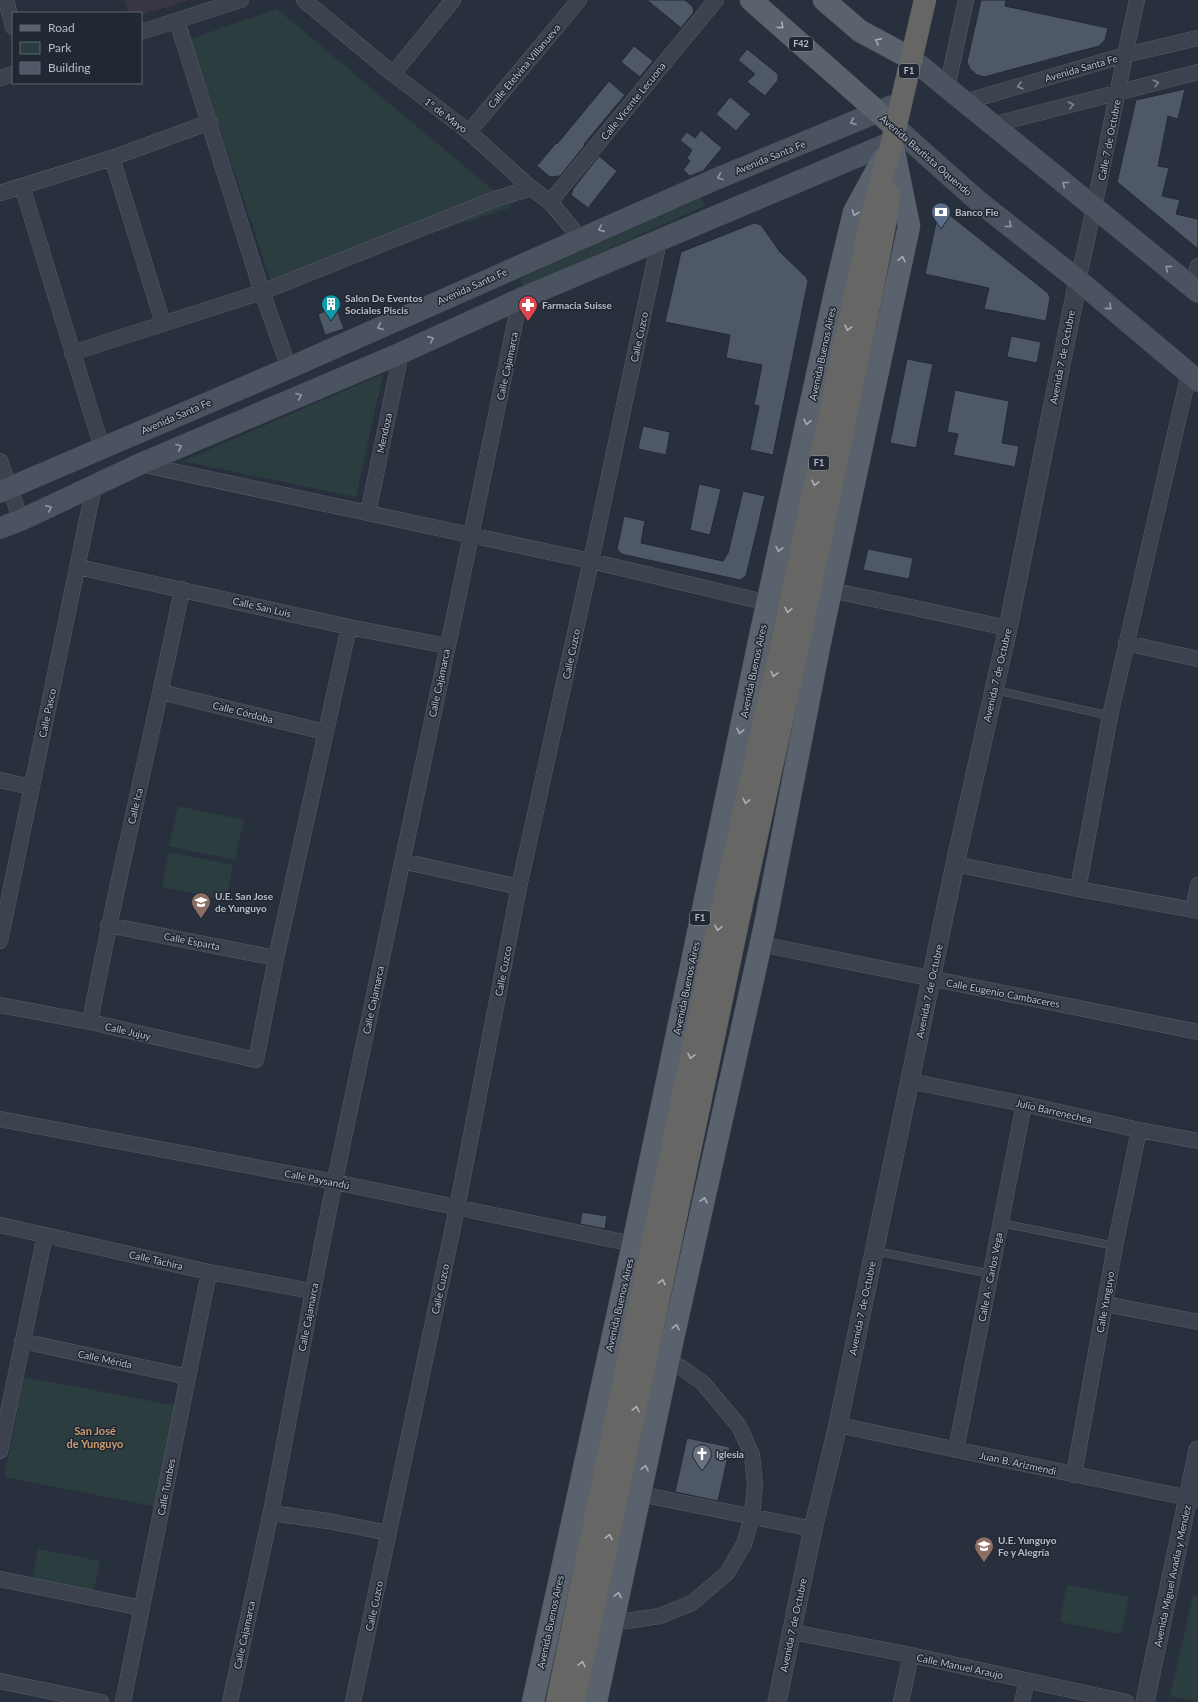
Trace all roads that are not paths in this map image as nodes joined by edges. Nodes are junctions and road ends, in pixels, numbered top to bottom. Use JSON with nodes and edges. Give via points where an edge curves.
{"nodes":[{"id":1,"x":6,"y":0,"type":"edge"},
{"id":2,"x":241,"y":0,"type":"edge"},
{"id":3,"x":453,"y":0,"type":"edge"},
{"id":4,"x":579,"y":0,"type":"edge"},
{"id":5,"x":716,"y":0,"type":"edge"},
{"id":6,"x":751,"y":0,"type":"edge"},
{"id":7,"x":824,"y":0,"type":"edge"},
{"id":8,"x":925,"y":0,"type":"edge"},
{"id":9,"x":966,"y":0,"type":"edge"},
{"id":10,"x":1137,"y":0,"type":"edge"},
{"id":11,"x":314,"y":3,"type":"edge"},
{"id":12,"x":177,"y":21,"type":"junction"},
{"id":13,"x":12,"y":23,"type":"edge"},
{"id":14,"x":142,"y":32,"type":"edge"},
{"id":15,"x":1198,"y":38,"type":"edge"},
{"id":16,"x":1125,"y":55,"type":"junction"},
{"id":17,"x":912,"y":59,"type":"junction"},
{"id":18,"x":1198,"y":72,"type":"edge"},
{"id":19,"x":12,"y":74,"type":"edge"},
{"id":20,"x":393,"y":74,"type":"junction"},
{"id":21,"x":0,"y":78,"type":"edge"},
{"id":22,"x":947,"y":88,"type":"junction"},
{"id":23,"x":1118,"y":93,"type":"junction"},
{"id":24,"x":902,"y":102,"type":"junction"},
{"id":25,"x":964,"y":102,"type":"junction"},
{"id":26,"x":878,"y":112,"type":"junction"},
{"id":27,"x":210,"y":122,"type":"junction"},
{"id":28,"x":992,"y":125,"type":"junction"},
{"id":29,"x":469,"y":132,"type":"junction"},
{"id":30,"x":894,"y":135,"type":"junction"},
{"id":31,"x":112,"y":158,"type":"junction"},
{"id":32,"x":22,"y":186,"type":"junction"},
{"id":33,"x":531,"y":188,"type":"junction"},
{"id":34,"x":0,"y":193,"type":"edge"},
{"id":35,"x":550,"y":202,"type":"junction"},
{"id":36,"x":1095,"y":208,"type":"junction"},
{"id":37,"x":576,"y":240,"type":"junction"},
{"id":38,"x":659,"y":241,"type":"junction"},
{"id":39,"x":1198,"y":266,"type":"edge"},
{"id":40,"x":1078,"y":280,"type":"junction"},
{"id":41,"x":1195,"y":290,"type":"edge"},
{"id":42,"x":262,"y":292,"type":"junction"},
{"id":43,"x":520,"y":299,"type":"junction"},
{"id":44,"x":163,"y":323,"type":"junction"},
{"id":45,"x":401,"y":352,"type":"junction"},
{"id":46,"x":72,"y":353,"type":"junction"},
{"id":47,"x":289,"y":368,"type":"junction"},
{"id":48,"x":1193,"y":377,"type":"edge"},
{"id":49,"x":102,"y":448,"type":"junction"},
{"id":50,"x":0,"y":461,"type":"edge"},
{"id":51,"x":140,"y":464,"type":"junction"},
{"id":52,"x":94,"y":486,"type":"junction"},
{"id":53,"x":5,"y":490,"type":"edge"},
{"id":54,"x":368,"y":513,"type":"junction"},
{"id":55,"x":21,"y":520,"type":"junction"},
{"id":56,"x":0,"y":528,"type":"edge"},
{"id":57,"x":472,"y":535,"type":"junction"},
{"id":58,"x":591,"y":561,"type":"junction"},
{"id":59,"x":78,"y":567,"type":"junction"},
{"id":60,"x":182,"y":589,"type":"junction"},
{"id":61,"x":831,"y":590,"type":"junction"},
{"id":62,"x":768,"y":603,"type":"junction"},
{"id":63,"x":349,"y":627,"type":"junction"},
{"id":64,"x":1008,"y":628,"type":"junction"},
{"id":65,"x":1126,"y":643,"type":"junction"},
{"id":66,"x":447,"y":646,"type":"junction"},
{"id":67,"x":1198,"y":659,"type":"edge"},
{"id":68,"x":993,"y":690,"type":"junction"},
{"id":69,"x":161,"y":692,"type":"junction"},
{"id":70,"x":1110,"y":716,"type":"junction"},
{"id":71,"x":325,"y":732,"type":"junction"},
{"id":72,"x":0,"y":780,"type":"edge"},
{"id":73,"x":31,"y":787,"type":"junction"},
{"id":74,"x":402,"y":861,"type":"junction"},
{"id":75,"x":955,"y":864,"type":"junction"},
{"id":76,"x":1198,"y":885,"type":"edge"},
{"id":77,"x":519,"y":887,"type":"junction"},
{"id":78,"x":1078,"y":889,"type":"junction"},
{"id":79,"x":1195,"y":910,"type":"edge"},
{"id":80,"x":108,"y":925,"type":"junction"},
{"id":81,"x":0,"y":940,"type":"edge"},
{"id":82,"x":760,"y":944,"type":"junction"},
{"id":83,"x":276,"y":958,"type":"junction"},
{"id":84,"x":932,"y":978,"type":"junction"},
{"id":85,"x":0,"y":1005,"type":"edge"},
{"id":86,"x":90,"y":1022,"type":"junction"},
{"id":87,"x":1198,"y":1032,"type":"edge"},
{"id":88,"x":910,"y":1081,"type":"junction"},
{"id":89,"x":1024,"y":1104,"type":"junction"},
{"id":90,"x":0,"y":1119,"type":"edge"},
{"id":91,"x":1139,"y":1130,"type":"junction"},
{"id":92,"x":1198,"y":1141,"type":"edge"},
{"id":93,"x":335,"y":1182,"type":"junction"},
{"id":94,"x":457,"y":1208,"type":"junction"},
{"id":95,"x":1001,"y":1223,"type":"junction"},
{"id":96,"x":0,"y":1226,"type":"edge"},
{"id":97,"x":45,"y":1235,"type":"junction"},
{"id":98,"x":633,"y":1244,"type":"junction"},
{"id":99,"x":1115,"y":1246,"type":"junction"},
{"id":100,"x":874,"y":1251,"type":"junction"},
{"id":101,"x":209,"y":1272,"type":"junction"},
{"id":102,"x":991,"y":1274,"type":"junction"},
{"id":103,"x":312,"y":1291,"type":"junction"},
{"id":104,"x":1106,"y":1304,"type":"junction"},
{"id":105,"x":1198,"y":1322,"type":"edge"},
{"id":106,"x":22,"y":1341,"type":"junction"},
{"id":107,"x":668,"y":1361,"type":"junction"},
{"id":108,"x":188,"y":1377,"type":"junction"},
{"id":109,"x":838,"y":1425,"type":"junction"},
{"id":110,"x":956,"y":1450,"type":"junction"},
{"id":111,"x":1198,"y":1450,"type":"edge"},
{"id":112,"x":0,"y":1451,"type":"edge"},
{"id":113,"x":1074,"y":1475,"type":"junction"},
{"id":114,"x":640,"y":1494,"type":"junction"},
{"id":115,"x":1193,"y":1499,"type":"edge"},
{"id":116,"x":271,"y":1513,"type":"junction"},
{"id":117,"x":752,"y":1517,"type":"junction"},
{"id":118,"x":813,"y":1530,"type":"junction"},
{"id":119,"x":389,"y":1533,"type":"junction"},
{"id":120,"x":0,"y":1579,"type":"edge"},
{"id":121,"x":142,"y":1608,"type":"junction"},
{"id":122,"x":612,"y":1623,"type":"junction"},
{"id":123,"x":792,"y":1632,"type":"junction"},
{"id":124,"x":911,"y":1655,"type":"junction"},
{"id":125,"x":0,"y":1681,"type":"edge"},
{"id":126,"x":1027,"y":1681,"type":"junction"},
{"id":127,"x":101,"y":1702,"type":"edge"},
{"id":128,"x":123,"y":1702,"type":"edge"},
{"id":129,"x":230,"y":1702,"type":"edge"},
{"id":130,"x":353,"y":1702,"type":"edge"},
{"id":131,"x":533,"y":1702,"type":"edge"},
{"id":132,"x":557,"y":1702,"type":"edge"},
{"id":133,"x":574,"y":1702,"type":"edge"},
{"id":134,"x":596,"y":1702,"type":"edge"},
{"id":135,"x":777,"y":1702,"type":"edge"},
{"id":136,"x":901,"y":1702,"type":"edge"},
{"id":137,"x":1022,"y":1702,"type":"edge"},
{"id":138,"x":1126,"y":1702,"type":"edge"},
{"id":139,"x":1146,"y":1702,"type":"edge"}],
"edges":[{"from":1,"to":13,"type":"street"},
{"from":2,"to":12,"type":"street"},
{"from":3,"to":20,"type":"street"},
{"from":4,"to":29,"type":"street","name":"Calle Etelvina Villanueva"},
{"from":5,"to":35,"type":"street","name":"Calle Vicente Lecuona"},
{"from":6,"to":26,"type":"main road","name":"Avenida Bautista Oquendo","number":"F42","one_way":true},
{"from":17,"to":7,"type":"main road","one_way":true,"via":[[860,31]]},
{"from":8,"to":17,"type":"highway","name":"Avenida Buenos Aires","number":"F1"},
{"from":9,"to":22,"type":"street"},
{"from":10,"to":16,"type":"street","name":"Calle 7 de Octubre"},
{"from":11,"to":20,"type":"street","name":"1º de Mayo"},
{"from":12,"to":14,"type":"street"},
{"from":12,"to":27,"type":"street"},
{"from":15,"to":16,"type":"street","name":"Avenida Santa Fe"},
{"from":16,"to":23,"type":"street","name":"Calle 7 de Octubre"},
{"from":16,"to":25,"type":"street","name":"Avenida Santa Fe","one_way":true},
{"from":17,"to":22,"type":"main road"},
{"from":17,"to":24,"type":"highway","name":"Avenida Buenos Aires","number":"F1"},
{"from":23,"to":18,"type":"street","one_way":true},
{"from":19,"to":21,"type":"street"},
{"from":20,"to":29,"type":"street","name":"1º de Mayo"},
{"from":22,"to":25,"type":"main road"},
{"from":28,"to":23,"type":"street","one_way":true},
{"from":23,"to":36,"type":"street","name":"Calle 7 de Octubre"},
{"from":24,"to":26,"type":"main road","name":"Avenida Santa Fe"},
{"from":24,"to":30,"type":"highway","name":"Avenida Buenos Aires","number":"F1"},
{"from":25,"to":28,"type":"main road"},
{"from":26,"to":30,"type":"main road","name":"Avenida Bautista Oquendo","number":"F42"},
{"from":26,"to":37,"type":"main road","name":"Avenida Santa Fe","one_way":true},
{"from":27,"to":31,"type":"street"},
{"from":27,"to":42,"type":"street"},
{"from":36,"to":28,"type":"main road","one_way":true},
{"from":29,"to":33,"type":"street","name":"1º de Mayo"},
{"from":30,"to":38,"type":"main road"},
{"from":30,"to":40,"type":"main road","name":"Avenida Bautista Oquendo","number":"F42","one_way":true},
{"from":61,"to":30,"type":"main road","name":"Avenida Buenos Aires","one_way":true,"via":[[909,226]]},
{"from":30,"to":62,"type":"main road","name":"Avenida Buenos Aires","number":"F1","one_way":true,"via":[[854,212]]},
{"from":30,"to":132,"type":"highway","name":"Avenida Buenos Aires","number":"F1","one_way":true,"via":[[872,214],[783,636],[720,918]]},
{"from":133,"to":30,"type":"highway","name":"Avenida Buenos Aires","number":"F1","one_way":true,"via":[[867,315],[887,214]]},
{"from":31,"to":32,"type":"street"},
{"from":31,"to":44,"type":"street"},
{"from":32,"to":34,"type":"street"},
{"from":32,"to":46,"type":"street"},
{"from":33,"to":35,"type":"street","name":"1º de Mayo"},
{"from":33,"to":42,"type":"street","via":[[488,202]]},
{"from":35,"to":37,"type":"street","name":"1º de Mayo","via":[[572,228]]},
{"from":36,"to":40,"type":"street","name":"Calle 7 de Octubre"},
{"from":41,"to":36,"type":"main road","one_way":true},
{"from":37,"to":47,"type":"main road","name":"Avenida Santa Fe","one_way":true},
{"from":38,"to":43,"type":"main road"},
{"from":38,"to":58,"type":"street","name":"Calle Cuzco"},
{"from":39,"to":41,"type":"street"},
{"from":40,"to":48,"type":"main road","name":"Avenida Bautista Oquendo","number":"F42","one_way":true},
{"from":40,"to":64,"type":"street","name":"Avenida 7 de Octubre"},
{"from":42,"to":44,"type":"street"},
{"from":42,"to":47,"type":"street"},
{"from":45,"to":43,"type":"main road","one_way":true},
{"from":43,"to":57,"type":"street","name":"Calle Cajamarca"},
{"from":44,"to":46,"type":"street"},
{"from":51,"to":45,"type":"main road","one_way":true},
{"from":45,"to":54,"type":"street","name":"Mendoza"},
{"from":46,"to":49,"type":"street"},
{"from":47,"to":49,"type":"main road","name":"Avenida Santa Fe"},
{"from":48,"to":65,"type":"street"},
{"from":49,"to":53,"type":"main road","name":"Avenida Santa Fe"},
{"from":50,"to":53,"type":"street"},
{"from":51,"to":52,"type":"main road"},
{"from":51,"to":54,"type":"street"},
{"from":55,"to":52,"type":"main road","one_way":true},
{"from":52,"to":59,"type":"street","name":"Calle Pasco"},
{"from":53,"to":55,"type":"street"},
{"from":54,"to":57,"type":"street"},
{"from":55,"to":56,"type":"main road"},
{"from":57,"to":58,"type":"street"},
{"from":57,"to":66,"type":"street","name":"Calle Cajamarca"},
{"from":58,"to":62,"type":"street"},
{"from":58,"to":77,"type":"street","name":"Calle Cuzco"},
{"from":59,"to":60,"type":"street","name":"Calle San Luis"},
{"from":59,"to":73,"type":"street","name":"Calle Pasco"},
{"from":60,"to":63,"type":"street","name":"Calle San Luis"},
{"from":60,"to":69,"type":"street","name":"Calle Ica"},
{"from":61,"to":64,"type":"street"},
{"from":61,"to":82,"type":"main road","name":"Avenida Buenos Aires"},
{"from":62,"to":98,"type":"main road","name":"Avenida Buenos Aires","number":"F1","one_way":true},
{"from":63,"to":66,"type":"street","name":"Calle San Luis"},
{"from":63,"to":71,"type":"street"},
{"from":64,"to":68,"type":"street","name":"Avenida 7 de Octubre"},
{"from":65,"to":67,"type":"street"},
{"from":65,"to":70,"type":"street"},
{"from":66,"to":74,"type":"street","name":"Calle Cajamarca"},
{"from":68,"to":70,"type":"lane"},
{"from":68,"to":75,"type":"street","name":"Avenida 7 de Octubre"},
{"from":69,"to":71,"type":"street","name":"Calle Córdoba"},
{"from":69,"to":80,"type":"street","name":"Calle Ica"},
{"from":70,"to":78,"type":"street"},
{"from":71,"to":83,"type":"street"},
{"from":72,"to":73,"type":"street"},
{"from":73,"to":81,"type":"street","name":"Calle Pasco"},
{"from":74,"to":77,"type":"street"},
{"from":74,"to":93,"type":"street","name":"Calle Cajamarca"},
{"from":75,"to":78,"type":"street"},
{"from":75,"to":84,"type":"street","name":"Avenida 7 de Octubre"},
{"from":76,"to":79,"type":"street"},
{"from":77,"to":94,"type":"street","name":"Calle Cuzco"},
{"from":78,"to":79,"type":"street"},
{"from":80,"to":83,"type":"street","name":"Calle Esparta"},
{"from":80,"to":86,"type":"street","name":"Calle Ica"},
{"from":82,"to":84,"type":"street","name":"Calle Eugenio Cambaceres"},
{"from":107,"to":82,"type":"main road","name":"Avenida Buenos Aires","one_way":true},
{"from":83,"to":86,"type":"street","name":"Calle Jujuy","via":[[256,1060]]},
{"from":84,"to":87,"type":"street","name":"Calle Eugenio Cambaceres"},
{"from":84,"to":88,"type":"street","name":"Avenida 7 de Octubre"},
{"from":85,"to":86,"type":"street","name":"Calle Jujuy"},
{"from":88,"to":89,"type":"street","name":"Julio Barrenechea"},
{"from":88,"to":100,"type":"street","name":"Avenida 7 de Octubre"},
{"from":89,"to":91,"type":"street","name":"Julio Barrenechea"},
{"from":89,"to":95,"type":"street","name":"Calle A - Carlos Vega"},
{"from":90,"to":93,"type":"street","name":"Calle Paysandú"},
{"from":91,"to":92,"type":"street","name":"Julio Barrenechea"},
{"from":91,"to":99,"type":"street","name":"Calle Yunguyo"},
{"from":93,"to":94,"type":"street","name":"Calle Paysandú"},
{"from":93,"to":103,"type":"street","name":"Calle Cajamarca"},
{"from":94,"to":98,"type":"street","name":"Calle Paysandú"},
{"from":94,"to":119,"type":"street","name":"Calle Cuzco"},
{"from":95,"to":99,"type":"lane"},
{"from":95,"to":102,"type":"street","name":"Calle A - Carlos Vega"},
{"from":96,"to":97,"type":"street","name":"Calle Táchira"},
{"from":97,"to":101,"type":"street","name":"Calle Táchira"},
{"from":97,"to":106,"type":"street"},
{"from":98,"to":131,"type":"main road","name":"Avenida Buenos Aires","number":"F1"},
{"from":99,"to":104,"type":"street","name":"Calle Yunguyo"},
{"from":100,"to":102,"type":"lane"},
{"from":100,"to":109,"type":"street","name":"Avenida 7 de Octubre"},
{"from":101,"to":103,"type":"street","name":"Calle Táchira"},
{"from":101,"to":108,"type":"street","name":"Calle Tumbes"},
{"from":102,"to":110,"type":"street","name":"Calle A - Carlos Vega"},
{"from":103,"to":116,"type":"street","name":"Calle Cajamarca"},
{"from":104,"to":105,"type":"street"},
{"from":104,"to":113,"type":"street","name":"Calle Yunguyo"},
{"from":106,"to":108,"type":"street","name":"Calle Mérida"},
{"from":106,"to":112,"type":"street"},
{"from":114,"to":107,"type":"main road","name":"Avenida Buenos Aires","one_way":true},
{"from":107,"to":117,"type":"street","via":[[702,1382],[739,1426],[752,1455],[755,1485]]},
{"from":108,"to":121,"type":"street","name":"Calle Tumbes"},
{"from":109,"to":110,"type":"street","name":"Juan B. Arizmendi"},
{"from":109,"to":118,"type":"street","name":"Avenida 7 de Octubre"},
{"from":110,"to":113,"type":"street","name":"Juan B. Arizmendi"},
{"from":111,"to":115,"type":"street","name":"Avenida Miguel Avadia y Mendez"},
{"from":113,"to":115,"type":"street","name":"Juan B. Arizmendi"},
{"from":114,"to":117,"type":"street"},
{"from":122,"to":114,"type":"main road","name":"Avenida Buenos Aires","one_way":true},
{"from":115,"to":139,"type":"street","name":"Avenida Miguel Avadia y Mendez"},
{"from":116,"to":119,"type":"street"},
{"from":116,"to":129,"type":"street","name":"Calle Cajamarca"},
{"from":117,"to":118,"type":"street"},
{"from":117,"to":122,"type":"street","via":[[744,1544],[727,1573],[692,1603],[660,1616]]},
{"from":118,"to":123,"type":"street","name":"Avenida 7 de Octubre"},
{"from":119,"to":130,"type":"street","name":"Calle Cuzco"},
{"from":120,"to":121,"type":"street"},
{"from":121,"to":128,"type":"street","name":"Calle Tumbes"},
{"from":122,"to":134,"type":"main road","name":"Avenida Buenos Aires"},
{"from":123,"to":124,"type":"street","name":"Calle Manuel Araujo"},
{"from":123,"to":135,"type":"street","name":"Avenida 7 de Octubre"},
{"from":124,"to":126,"type":"street","name":"Calle Manuel Araujo"},
{"from":124,"to":136,"type":"street"},
{"from":125,"to":127,"type":"street"},
{"from":126,"to":137,"type":"street"},
{"from":126,"to":138,"type":"street","name":"Calle Manuel Araujo"}]}
